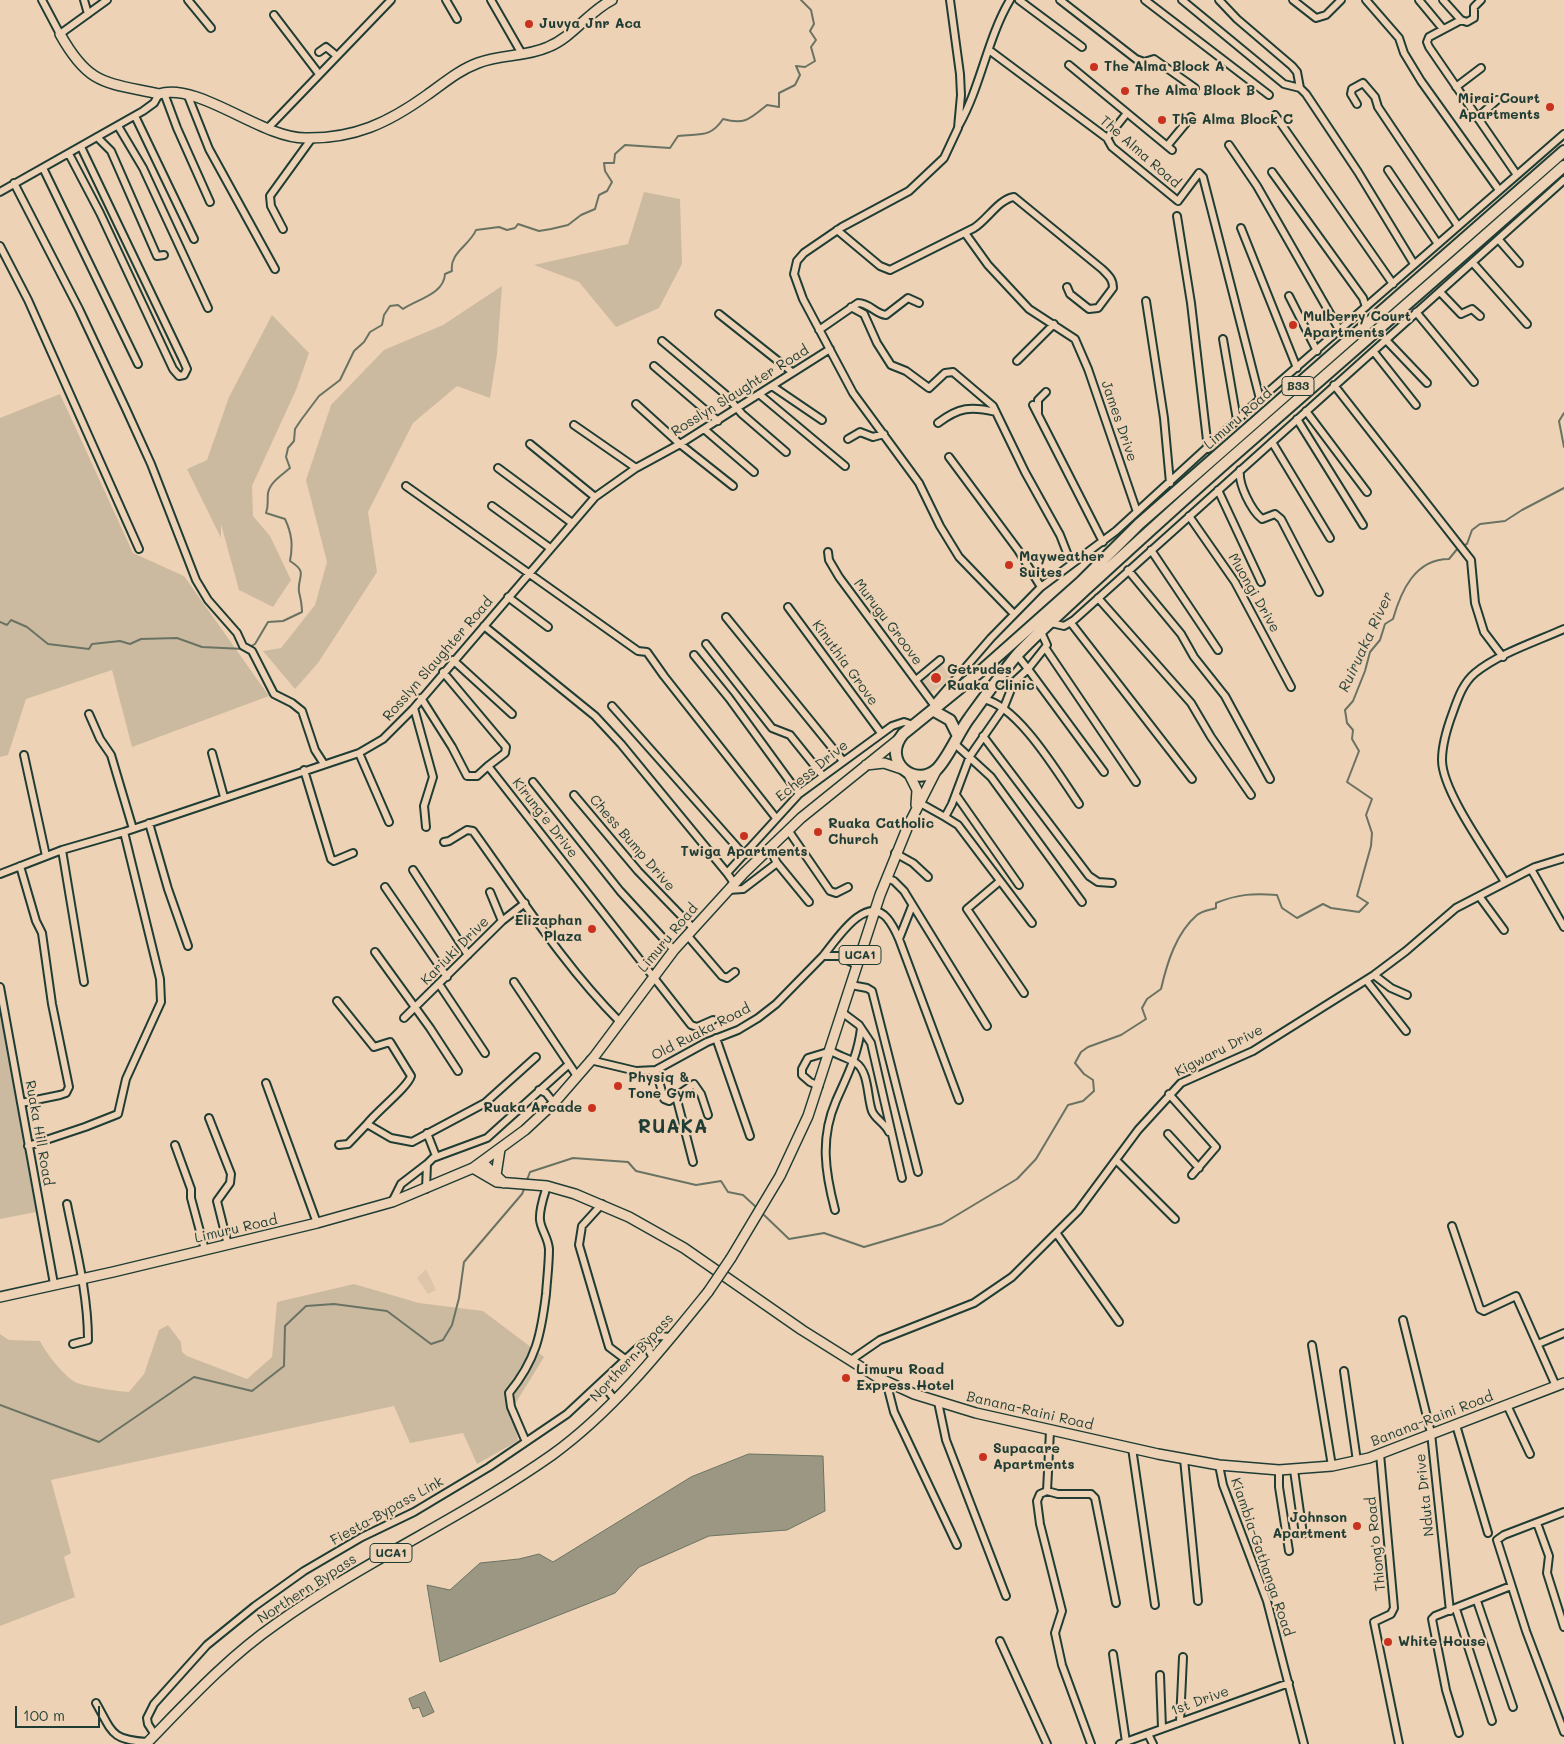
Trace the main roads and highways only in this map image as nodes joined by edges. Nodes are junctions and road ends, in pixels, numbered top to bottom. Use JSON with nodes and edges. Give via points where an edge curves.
{"nodes":[{"id":1,"x":612,"y":0,"type":"edge"},
{"id":2,"x":60,"y":34,"type":"road end"},
{"id":3,"x":1564,"y":151,"type":"edge"},
{"id":4,"x":1564,"y":166,"type":"edge"},
{"id":5,"x":1041,"y":632,"type":"joint"},
{"id":6,"x":931,"y":710,"type":"junction"},
{"id":7,"x":955,"y":738,"type":"junction"},
{"id":8,"x":899,"y":739,"type":"junction"},
{"id":9,"x":865,"y":765,"type":"junction"},
{"id":10,"x":937,"y":768,"type":"junction"},
{"id":11,"x":905,"y":771,"type":"junction"},
{"id":12,"x":918,"y":806,"type":"junction"},
{"id":13,"x":500,"y":1148,"type":"junction"},
{"id":14,"x":482,"y":1162,"type":"junction"},
{"id":15,"x":473,"y":1168,"type":"junction"},
{"id":16,"x":496,"y":1175,"type":"junction"},
{"id":17,"x":505,"y":1183,"type":"junction"},
{"id":18,"x":0,"y":1297,"type":"edge"},
{"id":19,"x":1560,"y":1385,"type":"edge"},
{"id":20,"x":146,"y":1743,"type":"edge"}],
"edges":[{"from":1,"to":2,"type":"main road","via":[[549,47],[480,62],[456,73],[397,116],[375,127],[312,138],[286,136],[188,96],[162,94],[96,79],[73,58]]},
{"from":3,"to":6,"type":"highway","name":"Limuru Road","number":"B33","via":[[1154,511],[1080,582]]},
{"from":4,"to":5,"type":"highway","name":"Limuru Road","number":"B33","via":[[1149,531]]},
{"from":5,"to":7,"type":"highway","name":"Northern Bypass","number":"B33","via":[[1017,655]]},
{"from":6,"to":7,"type":"highway","via":[[950,720]]},
{"from":6,"to":8,"type":"highway"},
{"from":7,"to":10,"type":"highway","name":"Northern Bypass"},
{"from":8,"to":9,"type":"main road","name":"Limuru Road"},
{"from":8,"to":11,"type":"highway","name":"Northern Bypass","via":[[895,754]]},
{"from":9,"to":11,"type":"main road","via":[[884,764]]},
{"from":9,"to":13,"type":"main road","name":"Limuru Road","via":[[788,830],[731,886],[674,950],[577,1076],[554,1102]]},
{"from":10,"to":11,"type":"highway","via":[[928,773]]},
{"from":10,"to":12,"type":"main road","name":"Northern Bypass","number":"UCA1"},
{"from":11,"to":12,"type":"main road","name":"Northern Bypass","via":[[917,790]]},
{"from":12,"to":20,"type":"main road","name":"Northern Bypass","number":"UCA1","bridge":true,"via":[[895,853],[874,912],[813,1104],[780,1176],[708,1292],[671,1337],[614,1399],[553,1454],[476,1505],[341,1581],[275,1624],[224,1667]]},
{"from":13,"to":14,"type":"main road","name":"Limuru Road"},
{"from":13,"to":16,"type":"main road"},
{"from":14,"to":15,"type":"main road","name":"Limuru Road"},
{"from":14,"to":16,"type":"main road"},
{"from":15,"to":17,"type":"main road","via":[[490,1179]]},
{"from":15,"to":18,"type":"main road","name":"Limuru Road","via":[[392,1202],[317,1223]]},
{"from":16,"to":17,"type":"main road"},
{"from":17,"to":19,"type":"main road","name":"Banana-Raini Road","via":[[547,1186],[575,1194],[641,1223],[684,1248],[802,1330],[886,1381],[938,1402],[1050,1431],[1184,1459],[1279,1470],[1332,1466],[1380,1454]]}]}
